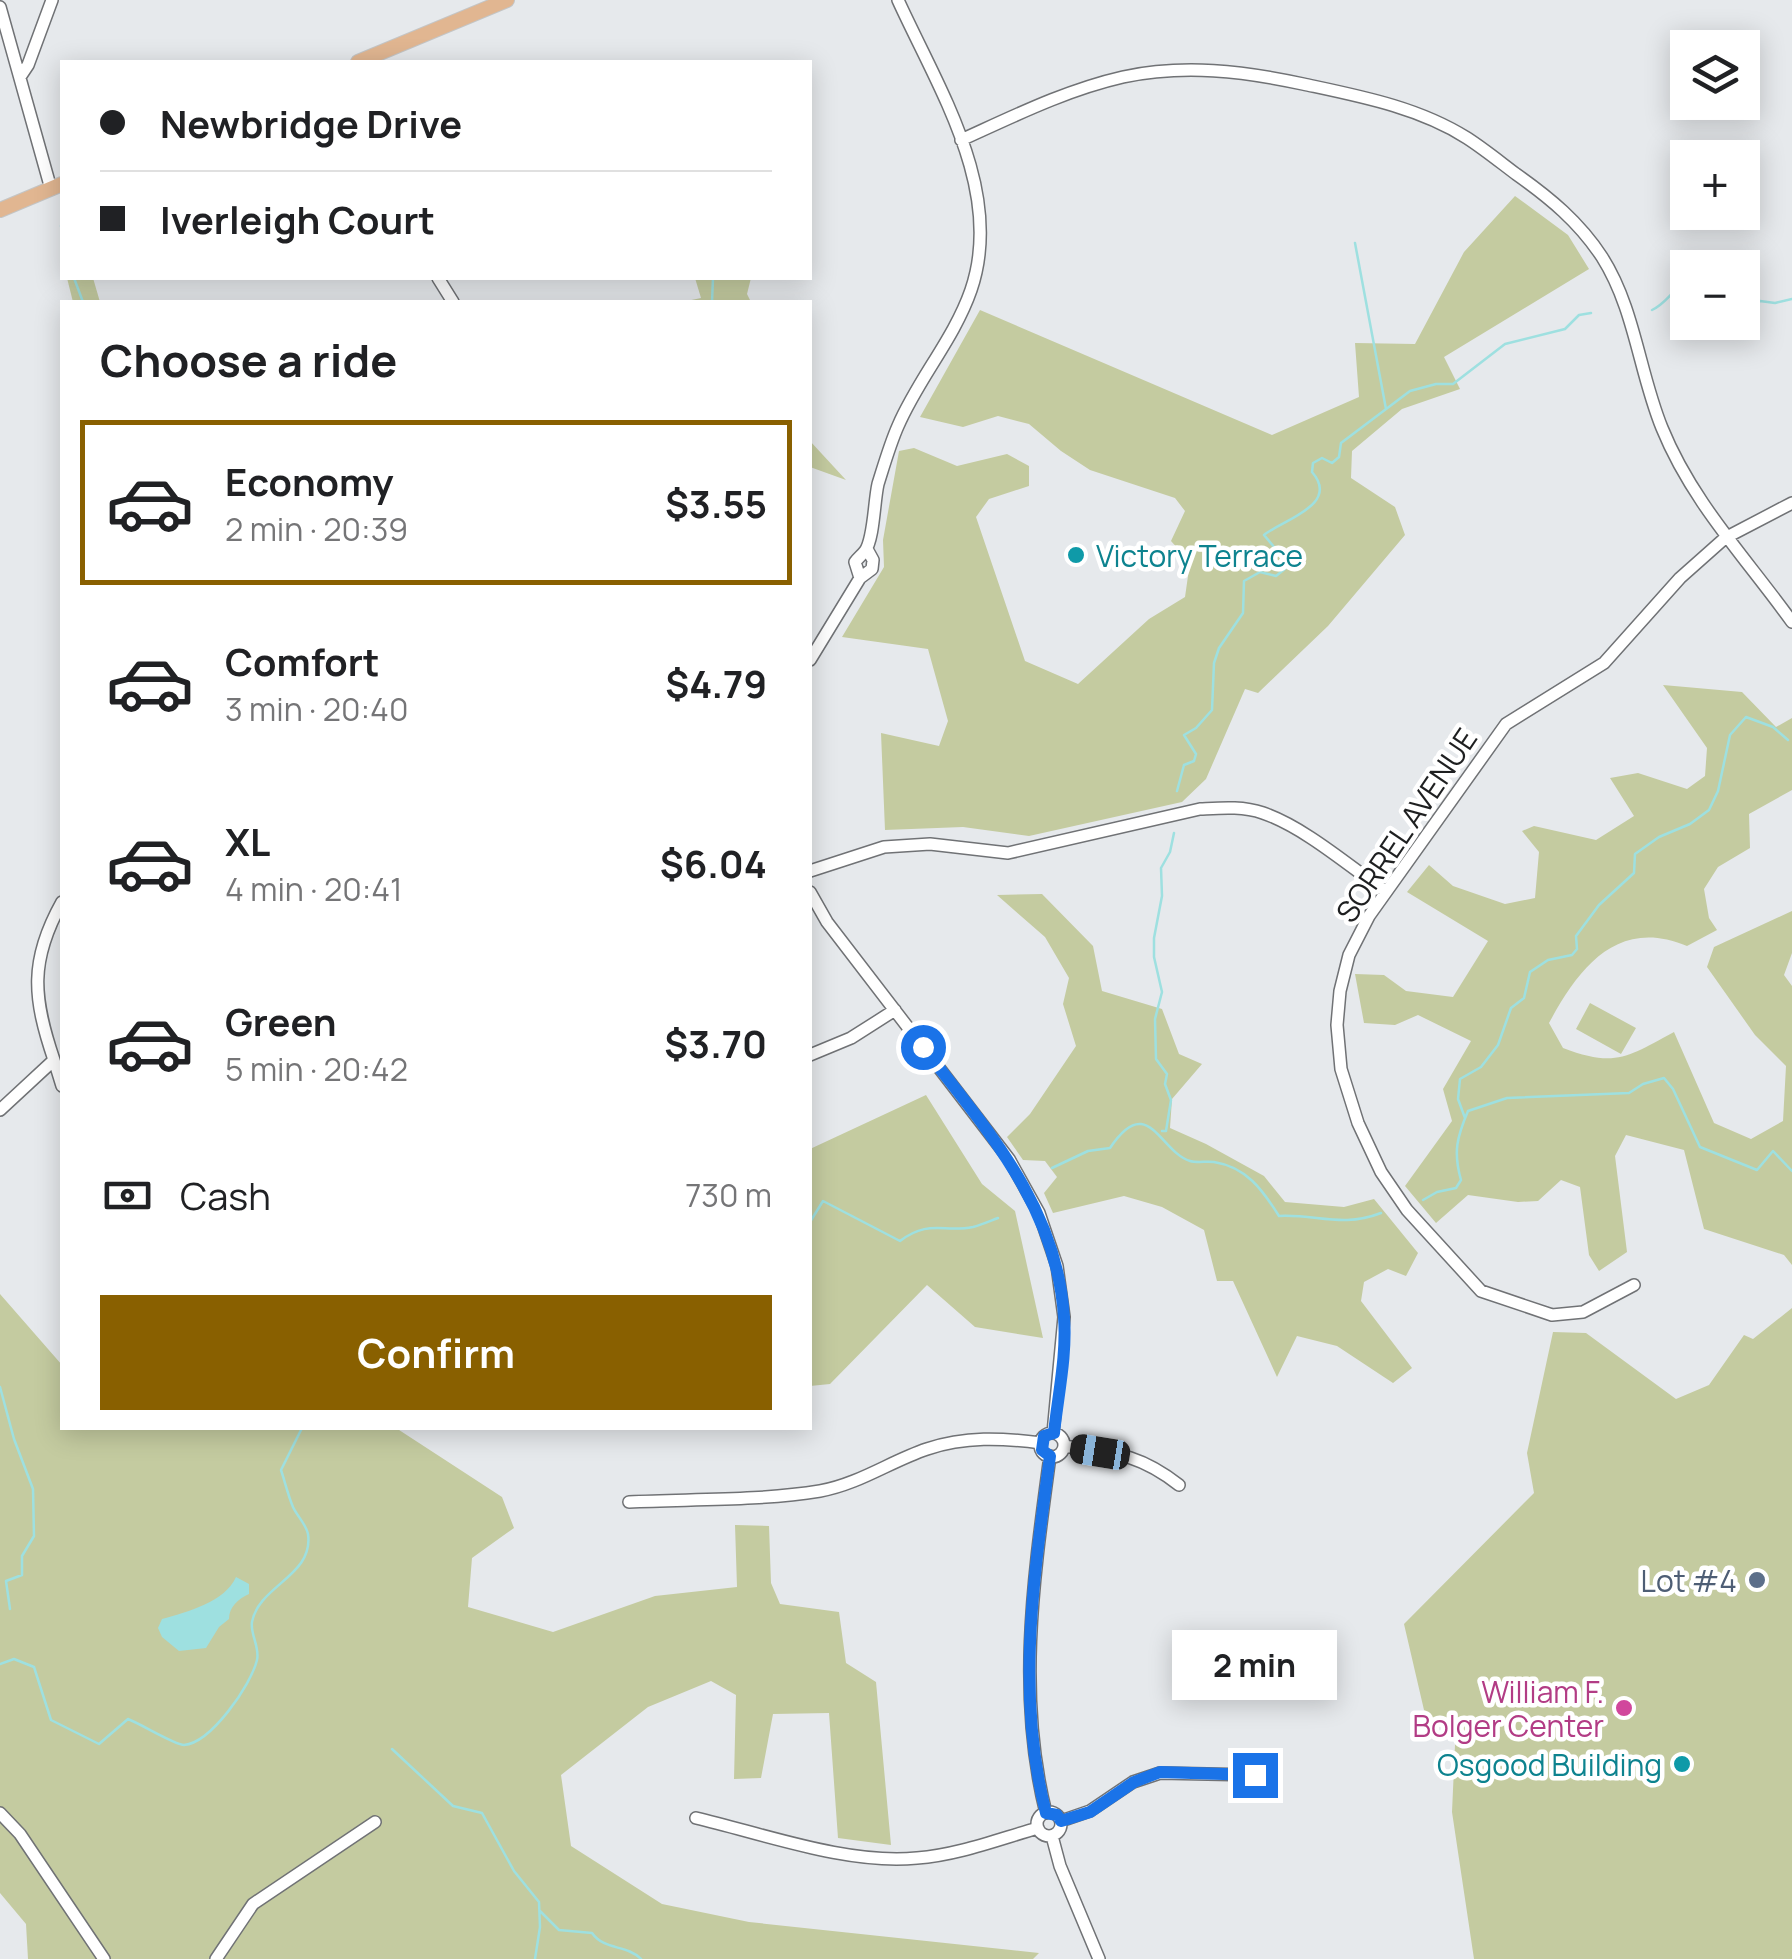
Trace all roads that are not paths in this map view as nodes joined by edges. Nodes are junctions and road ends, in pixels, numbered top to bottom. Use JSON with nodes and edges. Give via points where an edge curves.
{"nodes":[{"id":1,"x":52,"y":0,"type":"edge"},
{"id":2,"x":507,"y":0,"type":"edge"},
{"id":3,"x":898,"y":0,"type":"edge"},
{"id":4,"x":0,"y":7,"type":"edge"},
{"id":5,"x":363,"y":60,"type":"edge"},
{"id":6,"x":20,"y":77,"type":"junction"},
{"id":7,"x":961,"y":140,"type":"junction"},
{"id":8,"x":57,"y":187,"type":"edge"},
{"id":9,"x":0,"y":210,"type":"edge"},
{"id":10,"x":1792,"y":503,"type":"edge"},
{"id":11,"x":1725,"y":538,"type":"junction"},
{"id":12,"x":1792,"y":622,"type":"edge"},
{"id":13,"x":812,"y":657,"type":"edge"},
{"id":14,"x":812,"y":871,"type":"edge"},
{"id":15,"x":1385,"y":890,"type":"junction"},
{"id":16,"x":812,"y":896,"type":"edge"},
{"id":17,"x":60,"y":906,"type":"edge"},
{"id":18,"x":894,"y":1010,"type":"junction"},
{"id":19,"x":812,"y":1054,"type":"edge"},
{"id":20,"x":54,"y":1060,"type":"junction"},
{"id":21,"x":60,"y":1080,"type":"edge"},
{"id":22,"x":0,"y":1110,"type":"edge"},
{"id":23,"x":1634,"y":1286,"type":"dead end"},
{"id":24,"x":1054,"y":1433,"type":"junction"},
{"id":25,"x":1041,"y":1443,"type":"junction"},
{"id":26,"x":1064,"y":1446,"type":"junction"},
{"id":27,"x":1050,"y":1456,"type":"junction"},
{"id":28,"x":1179,"y":1485,"type":"dead end"},
{"id":29,"x":629,"y":1502,"type":"dead end"},
{"id":30,"x":1255,"y":1775,"type":"dead end"},
{"id":31,"x":0,"y":1812,"type":"edge"},
{"id":32,"x":1046,"y":1813,"type":"junction"},
{"id":33,"x":696,"y":1818,"type":"dead end"},
{"id":34,"x":1061,"y":1821,"type":"junction"},
{"id":35,"x":375,"y":1822,"type":"dead end"},
{"id":36,"x":1038,"y":1828,"type":"junction"},
{"id":37,"x":1052,"y":1836,"type":"junction"},
{"id":38,"x":104,"y":1959,"type":"edge"},
{"id":39,"x":216,"y":1959,"type":"edge"},
{"id":40,"x":1098,"y":1959,"type":"edge"}],
"edges":[{"from":1,"to":6,"type":"street"},
{"from":2,"to":5,"type":"main road"},
{"from":3,"to":7,"type":"street"},
{"from":4,"to":6,"type":"street"},
{"from":6,"to":8,"type":"street"},
{"from":7,"to":11,"type":"street","via":[[1084,88],[1174,70],[1260,75],[1350,94],[1448,128],[1554,201],[1602,256],[1628,313],[1662,429]]},
{"from":7,"to":13,"type":"street","via":[[974,176],[980,230],[971,290],[897,428],[866,549],[873,566]]},
{"from":8,"to":9,"type":"main road"},
{"from":10,"to":11,"type":"street","name":"SORREL AVENUE"},
{"from":11,"to":12,"type":"street"},
{"from":11,"to":15,"type":"street","name":"SORREL AVENUE","via":[[1604,664],[1506,724]]},
{"from":14,"to":15,"type":"street","via":[[884,847],[930,844],[1008,853],[1232,807],[1284,822]]},
{"from":15,"to":23,"type":"street","name":"SORREL AVENUE","via":[[1349,955],[1337,1025],[1341,1069],[1381,1172],[1481,1291],[1552,1315],[1583,1312]]},
{"from":16,"to":18,"type":"street"},
{"from":17,"to":20,"type":"street","via":[[36,975]]},
{"from":18,"to":19,"type":"street"},
{"from":18,"to":24,"type":"street","via":[[1010,1159],[1039,1213],[1064,1317]]},
{"from":20,"to":21,"type":"street"},
{"from":20,"to":22,"type":"street"},
{"from":24,"to":25,"type":"street"},
{"from":24,"to":26,"type":"street"},
{"from":25,"to":27,"type":"street"},
{"from":25,"to":29,"type":"street","via":[[966,1439],[822,1490]]},
{"from":26,"to":27,"type":"street"},
{"from":26,"to":28,"type":"street","via":[[1134,1457]]},
{"from":27,"to":32,"type":"street","via":[[1028,1647],[1034,1752]]},
{"from":30,"to":34,"type":"street","via":[[1160,1772]]},
{"from":31,"to":38,"type":"street"},
{"from":32,"to":34,"type":"street"},
{"from":32,"to":36,"type":"street"},
{"from":33,"to":36,"type":"street","via":[[890,1859],[947,1854]]},
{"from":34,"to":37,"type":"street"},
{"from":35,"to":39,"type":"street","via":[[253,1904]]},
{"from":36,"to":37,"type":"street"},
{"from":37,"to":40,"type":"street"}]}
